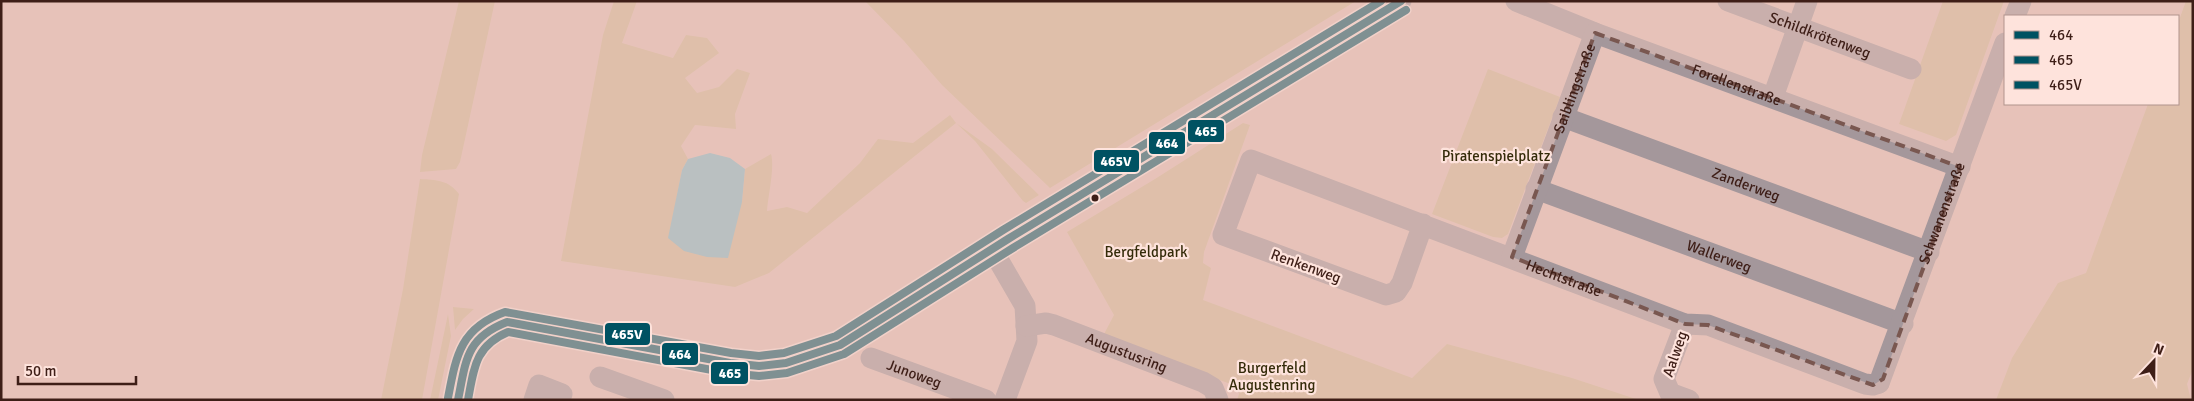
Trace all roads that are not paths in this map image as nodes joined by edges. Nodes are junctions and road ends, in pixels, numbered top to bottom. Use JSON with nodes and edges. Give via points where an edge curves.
{"nodes":[{"id":1,"x":1401,"y":1,"type":"edge"},
{"id":2,"x":1516,"y":1,"type":"edge"},
{"id":3,"x":1728,"y":1,"type":"edge"},
{"id":4,"x":1807,"y":1,"type":"edge"},
{"id":5,"x":2021,"y":1,"type":"edge"},
{"id":6,"x":2015,"y":15,"type":"edge"},
{"id":7,"x":1798,"y":27,"type":"junction"},
{"id":8,"x":1595,"y":33,"type":"junction"},
{"id":9,"x":2004,"y":46,"type":"edge"},
{"id":10,"x":1911,"y":69,"type":"dead end"},
{"id":11,"x":1773,"y":97,"type":"junction"},
{"id":12,"x":1563,"y":117,"type":"junction"},
{"id":13,"x":1252,"y":160,"type":"joint"},
{"id":14,"x":1960,"y":167,"type":"junction"},
{"id":15,"x":1536,"y":189,"type":"junction"},
{"id":16,"x":1423,"y":224,"type":"junction"},
{"id":17,"x":992,"y":249,"type":"junction"},
{"id":18,"x":1929,"y":252,"type":"junction"},
{"id":19,"x":1512,"y":257,"type":"junction"},
{"id":20,"x":1685,"y":324,"type":"junction"},
{"id":21,"x":1903,"y":324,"type":"junction"},
{"id":22,"x":1026,"y":326,"type":"junction"},
{"id":23,"x":871,"y":358,"type":"dead end"},
{"id":24,"x":600,"y":376,"type":"dead end"},
{"id":25,"x":1880,"y":391,"type":"edge"},
{"id":26,"x":458,"y":400,"type":"edge"},
{"id":27,"x":534,"y":400,"type":"edge"},
{"id":28,"x":559,"y":400,"type":"edge"},
{"id":29,"x":664,"y":400,"type":"edge"},
{"id":30,"x":986,"y":400,"type":"edge"},
{"id":31,"x":1006,"y":400,"type":"edge"},
{"id":32,"x":1218,"y":400,"type":"edge"},
{"id":33,"x":1689,"y":400,"type":"edge"}],
"edges":[{"from":1,"to":17,"type":"street"},
{"from":2,"to":8,"type":"street","name":"Forellenstraße"},
{"from":3,"to":7,"type":"street","name":"Schildkrötenweg"},
{"from":4,"to":7,"type":"street"},
{"from":5,"to":6,"type":"street"},
{"from":7,"to":10,"type":"street","name":"Schildkrötenweg"},
{"from":7,"to":11,"type":"street"},
{"from":8,"to":11,"type":"street","name":"Forellenstraße"},
{"from":8,"to":12,"type":"street","name":"Saiblingstraße"},
{"from":9,"to":14,"type":"street","name":"Schwanenstraße"},
{"from":11,"to":14,"type":"street","name":"Forellenstraße"},
{"from":12,"to":15,"type":"street","name":"Saiblingstraße"},
{"from":12,"to":18,"type":"street","name":"Zanderweg"},
{"from":13,"to":16,"type":"street","name":"Hechtstraße"},
{"from":13,"to":16,"type":"street","name":"Renkenweg","via":[[1223,235],[1386,295],[1396,292],[1402,283]]},
{"from":14,"to":18,"type":"street","name":"Schwanenstraße"},
{"from":15,"to":19,"type":"street","name":"Saiblingstraße"},
{"from":15,"to":21,"type":"street","name":"Wallerweg"},
{"from":16,"to":19,"type":"street","name":"Hechtstraße"},
{"from":17,"to":22,"type":"street","via":[[1025,306]]},
{"from":17,"to":26,"type":"street","via":[[840,345],[786,363],[759,366],[730,363],[507,322],[490,328],[477,339],[466,361]]},
{"from":18,"to":21,"type":"street","name":"Schwanenstraße"},
{"from":19,"to":20,"type":"street","name":"Hechtstraße"},
{"from":20,"to":25,"type":"street","name":"Hechtstraße","via":[[1708,325],[1873,385]]},
{"from":20,"to":33,"type":"street","name":"Aalweg","via":[[1664,379],[1670,393]]},
{"from":21,"to":25,"type":"street","name":"Schwanenstraße"},
{"from":22,"to":31,"type":"street","via":[[1027,341]]},
{"from":22,"to":32,"type":"street","name":"Augustusring","via":[[1054,324],[1166,367],[1213,388]]},
{"from":23,"to":30,"type":"street","name":"Junoweg"},
{"from":24,"to":29,"type":"street"},
{"from":27,"to":28,"type":"street","via":[[539,386],[562,394]]}]}
